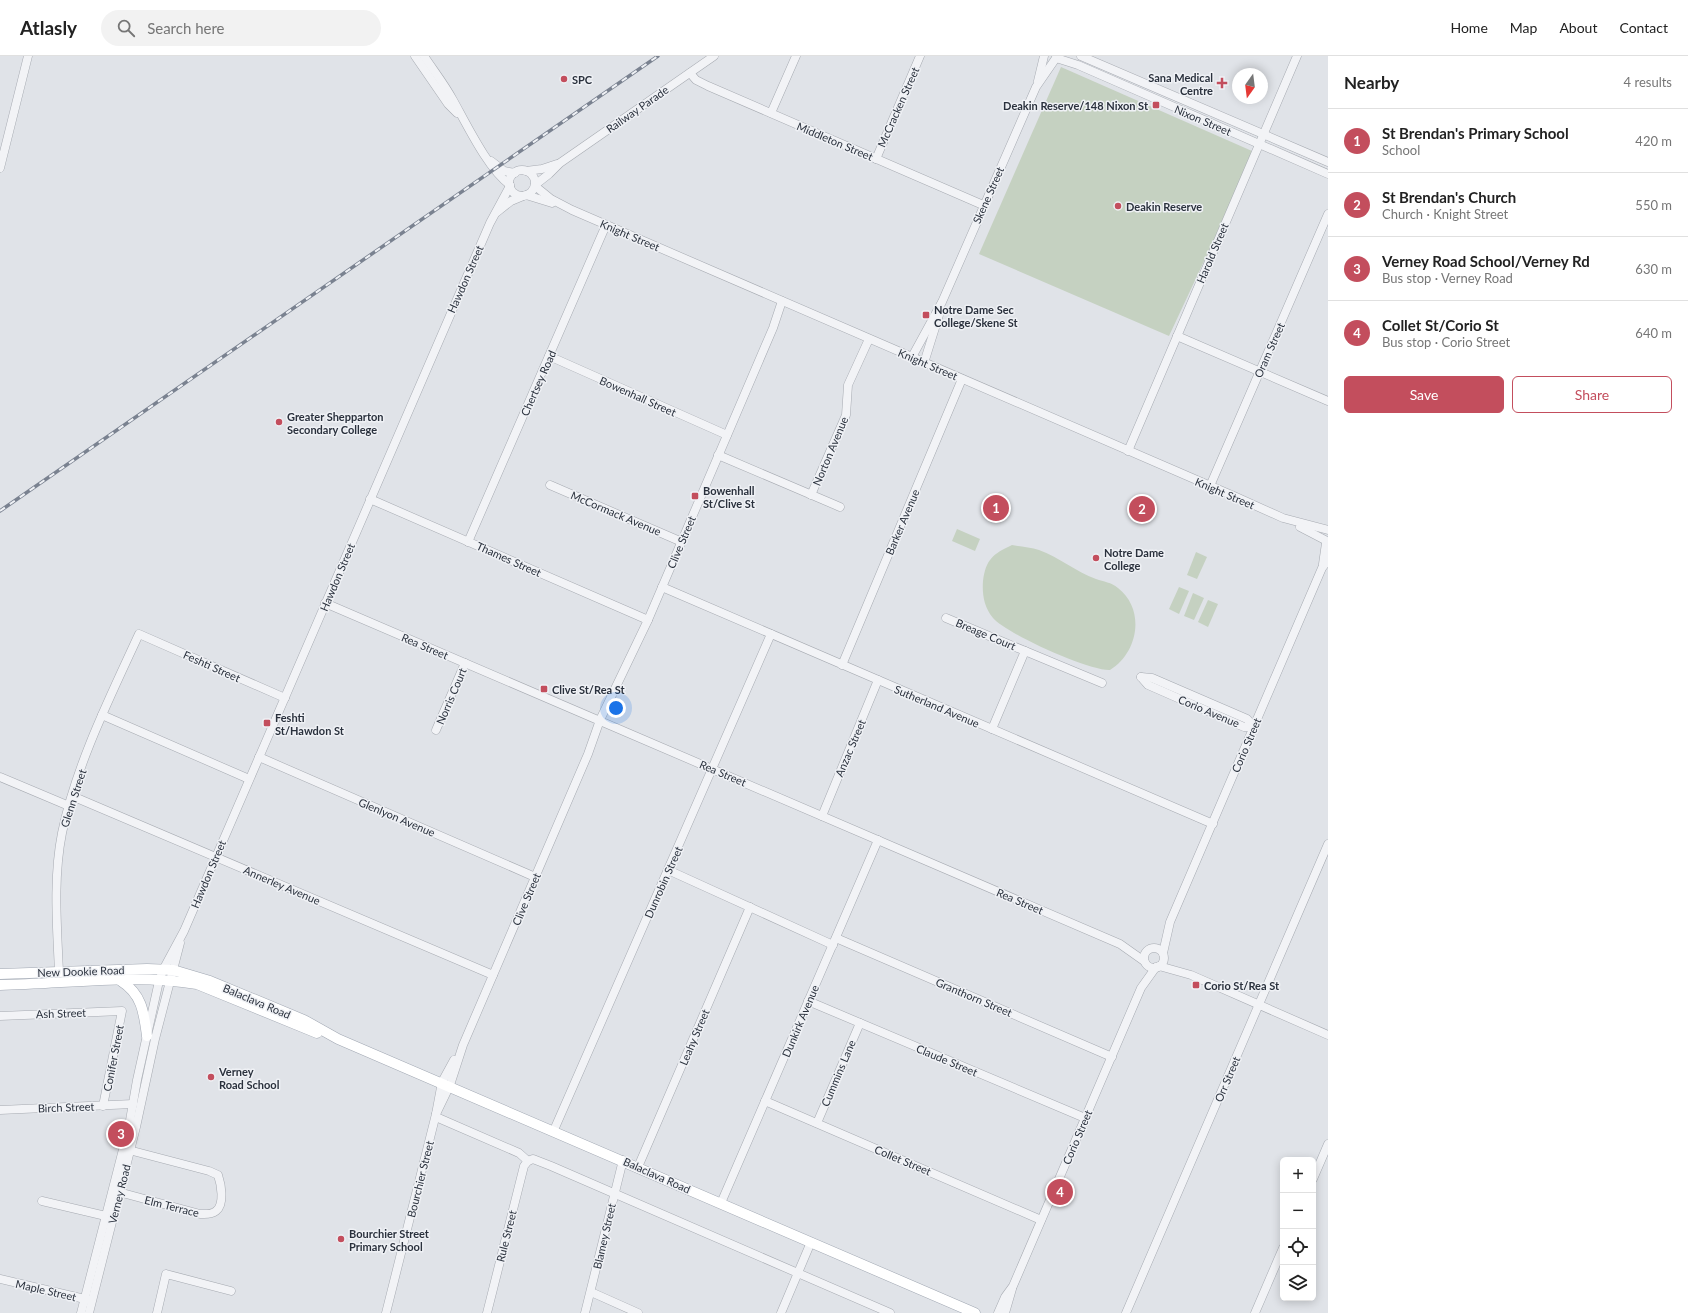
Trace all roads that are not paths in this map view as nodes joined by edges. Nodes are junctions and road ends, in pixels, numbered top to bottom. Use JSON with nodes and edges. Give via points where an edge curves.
{"nodes":[{"id":1,"x":28,"y":56,"type":"edge"},
{"id":2,"x":415,"y":56,"type":"edge"},
{"id":3,"x":714,"y":56,"type":"edge"},
{"id":4,"x":796,"y":56,"type":"edge"},
{"id":5,"x":920,"y":56,"type":"edge"},
{"id":6,"x":1044,"y":56,"type":"edge"},
{"id":7,"x":1081,"y":56,"type":"edge"},
{"id":8,"x":1297,"y":56,"type":"edge"},
{"id":9,"x":1055,"y":57,"type":"edge"},
{"id":10,"x":425,"y":62,"type":"edge"},
{"id":11,"x":690,"y":73,"type":"junction"},
{"id":12,"x":1036,"y":87,"type":"junction"},
{"id":13,"x":770,"y":113,"type":"junction"},
{"id":14,"x":1263,"y":135,"type":"junction"},
{"id":15,"x":1259,"y":144,"type":"junction"},
{"id":16,"x":486,"y":155,"type":"junction"},
{"id":17,"x":876,"y":159,"type":"junction"},
{"id":18,"x":1328,"y":162,"type":"edge"},
{"id":19,"x":560,"y":163,"type":"junction"},
{"id":20,"x":0,"y":168,"type":"edge"},
{"id":21,"x":518,"y":172,"type":"junction"},
{"id":22,"x":1328,"y":174,"type":"edge"},
{"id":23,"x":510,"y":186,"type":"junction"},
{"id":24,"x":535,"y":186,"type":"junction"},
{"id":25,"x":525,"y":196,"type":"junction"},
{"id":26,"x":983,"y":205,"type":"junction"},
{"id":27,"x":572,"y":210,"type":"junction"},
{"id":28,"x":1328,"y":214,"type":"edge"},
{"id":29,"x":490,"y":222,"type":"junction"},
{"id":30,"x":606,"y":224,"type":"junction"},
{"id":31,"x":784,"y":302,"type":"junction"},
{"id":32,"x":942,"y":302,"type":"junction"},
{"id":33,"x":1177,"y":336,"type":"junction"},
{"id":34,"x":869,"y":339,"type":"junction"},
{"id":35,"x":549,"y":356,"type":"junction"},
{"id":36,"x":912,"y":357,"type":"junction"},
{"id":37,"x":924,"y":363,"type":"junction"},
{"id":38,"x":1260,"y":371,"type":"junction"},
{"id":39,"x":962,"y":379,"type":"junction"},
{"id":40,"x":1328,"y":401,"type":"edge"},
{"id":41,"x":727,"y":435,"type":"junction"},
{"id":42,"x":1128,"y":451,"type":"junction"},
{"id":43,"x":718,"y":455,"type":"junction"},
{"id":44,"x":550,"y":485,"type":"dead end"},
{"id":45,"x":1210,"y":486,"type":"junction"},
{"id":46,"x":811,"y":495,"type":"junction"},
{"id":47,"x":370,"y":499,"type":"junction"},
{"id":48,"x":840,"y":507,"type":"dead end"},
{"id":49,"x":1283,"y":518,"type":"junction"},
{"id":50,"x":1328,"y":531,"type":"edge"},
{"id":51,"x":468,"y":542,"type":"junction"},
{"id":52,"x":682,"y":542,"type":"junction"},
{"id":53,"x":1326,"y":543,"type":"edge"},
{"id":54,"x":1328,"y":560,"type":"edge"},
{"id":55,"x":1322,"y":568,"type":"junction"},
{"id":56,"x":662,"y":587,"type":"junction"},
{"id":57,"x":325,"y":603,"type":"junction"},
{"id":58,"x":946,"y":618,"type":"dead end"},
{"id":59,"x":648,"y":620,"type":"junction"},
{"id":60,"x":139,"y":634,"type":"joint"},
{"id":61,"x":771,"y":634,"type":"junction"},
{"id":62,"x":1026,"y":651,"type":"junction"},
{"id":63,"x":465,"y":663,"type":"junction"},
{"id":64,"x":842,"y":665,"type":"junction"},
{"id":65,"x":878,"y":680,"type":"junction"},
{"id":66,"x":1102,"y":683,"type":"dead end"},
{"id":67,"x":285,"y":698,"type":"junction"},
{"id":68,"x":102,"y":715,"type":"junction"},
{"id":69,"x":603,"y":721,"type":"junction"},
{"id":70,"x":1254,"y":727,"type":"junction"},
{"id":71,"x":992,"y":729,"type":"junction"},
{"id":72,"x":436,"y":730,"type":"dead end"},
{"id":73,"x":258,"y":758,"type":"junction"},
{"id":74,"x":713,"y":768,"type":"junction"},
{"id":75,"x":0,"y":778,"type":"edge"},
{"id":76,"x":249,"y":779,"type":"junction"},
{"id":77,"x":72,"y":796,"type":"junction"},
{"id":78,"x":69,"y":806,"type":"junction"},
{"id":79,"x":822,"y":816,"type":"junction"},
{"id":80,"x":1213,"y":824,"type":"junction"},
{"id":81,"x":878,"y":840,"type":"junction"},
{"id":82,"x":1328,"y":844,"type":"edge"},
{"id":83,"x":216,"y":857,"type":"junction"},
{"id":84,"x":668,"y":870,"type":"junction"},
{"id":85,"x":536,"y":877,"type":"junction"},
{"id":86,"x":750,"y":907,"type":"junction"},
{"id":87,"x":1170,"y":922,"type":"junction"},
{"id":88,"x":184,"y":931,"type":"junction"},
{"id":89,"x":834,"y":941,"type":"junction"},
{"id":90,"x":1120,"y":944,"type":"junction"},
{"id":91,"x":1150,"y":949,"type":"junction"},
{"id":92,"x":1164,"y":954,"type":"junction"},
{"id":93,"x":1145,"y":962,"type":"junction"},
{"id":94,"x":1157,"y":967,"type":"junction"},
{"id":95,"x":163,"y":970,"type":"junction"},
{"id":96,"x":173,"y":970,"type":"junction"},
{"id":97,"x":59,"y":972,"type":"junction"},
{"id":98,"x":0,"y":974,"type":"edge"},
{"id":99,"x":493,"y":975,"type":"junction"},
{"id":100,"x":1191,"y":975,"type":"junction"},
{"id":101,"x":122,"y":981,"type":"junction"},
{"id":102,"x":159,"y":981,"type":"junction"},
{"id":103,"x":171,"y":982,"type":"junction"},
{"id":104,"x":0,"y":985,"type":"edge"},
{"id":105,"x":1141,"y":988,"type":"junction"},
{"id":106,"x":808,"y":1001,"type":"junction"},
{"id":107,"x":1259,"y":1004,"type":"junction"},
{"id":108,"x":122,"y":1011,"type":"joint"},
{"id":109,"x":0,"y":1016,"type":"edge"},
{"id":110,"x":860,"y":1023,"type":"junction"},
{"id":111,"x":1328,"y":1035,"type":"edge"},
{"id":112,"x":147,"y":1036,"type":"junction"},
{"id":113,"x":338,"y":1039,"type":"junction"},
{"id":114,"x":1112,"y":1057,"type":"junction"},
{"id":115,"x":446,"y":1084,"type":"junction"},
{"id":116,"x":765,"y":1101,"type":"junction"},
{"id":117,"x":133,"y":1104,"type":"junction"},
{"id":118,"x":104,"y":1106,"type":"junction"},
{"id":119,"x":0,"y":1110,"type":"edge"},
{"id":120,"x":436,"y":1116,"type":"junction"},
{"id":121,"x":1085,"y":1118,"type":"junction"},
{"id":122,"x":817,"y":1123,"type":"junction"},
{"id":123,"x":554,"y":1130,"type":"junction"},
{"id":124,"x":1328,"y":1144,"type":"edge"},
{"id":125,"x":126,"y":1149,"type":"junction"},
{"id":126,"x":623,"y":1160,"type":"junction"},
{"id":127,"x":528,"y":1161,"type":"junction"},
{"id":128,"x":638,"y":1167,"type":"junction"},
{"id":129,"x":1316,"y":1171,"type":"edge"},
{"id":130,"x":116,"y":1192,"type":"junction"},
{"id":131,"x":614,"y":1193,"type":"junction"},
{"id":132,"x":42,"y":1201,"type":"dead end"},
{"id":133,"x":721,"y":1203,"type":"junction"},
{"id":134,"x":110,"y":1216,"type":"junction"},
{"id":135,"x":1041,"y":1220,"type":"junction"},
{"id":136,"x":811,"y":1242,"type":"junction"},
{"id":137,"x":1280,"y":1255,"type":"edge"},
{"id":138,"x":798,"y":1274,"type":"junction"},
{"id":139,"x":0,"y":1279,"type":"edge"},
{"id":140,"x":1013,"y":1286,"type":"junction"},
{"id":141,"x":231,"y":1291,"type":"dead end"},
{"id":142,"x":590,"y":1292,"type":"junction"},
{"id":143,"x":88,"y":1300,"type":"junction"},
{"id":144,"x":885,"y":1312,"type":"edge"},
{"id":145,"x":81,"y":1313,"type":"edge"},
{"id":146,"x":89,"y":1313,"type":"edge"},
{"id":147,"x":157,"y":1313,"type":"edge"},
{"id":148,"x":386,"y":1313,"type":"edge"},
{"id":149,"x":487,"y":1313,"type":"edge"},
{"id":150,"x":585,"y":1313,"type":"edge"},
{"id":151,"x":638,"y":1313,"type":"edge"},
{"id":152,"x":781,"y":1313,"type":"edge"},
{"id":153,"x":975,"y":1313,"type":"edge"},
{"id":154,"x":998,"y":1313,"type":"edge"},
{"id":155,"x":1005,"y":1313,"type":"edge"},
{"id":156,"x":1126,"y":1313,"type":"edge"},
{"id":157,"x":1255,"y":1313,"type":"edge"}],
"edges":[{"from":1,"to":20,"type":"street"},
{"from":2,"to":10,"type":"street"},
{"from":3,"to":11,"type":"street","name":"Railway Parade"},
{"from":4,"to":13,"type":"street"},
{"from":5,"to":17,"type":"street","name":"McCracken Street"},
{"from":6,"to":12,"type":"street","name":"Skene Street"},
{"from":7,"to":14,"type":"street","name":"Nixon Street"},
{"from":8,"to":14,"type":"street","name":"Harold Street"},
{"from":9,"to":12,"type":"street","name":"Skene Street"},
{"from":9,"to":15,"type":"street","name":"Nixon Street"},
{"from":10,"to":16,"type":"street","via":[[448,104],[462,118]]},
{"from":11,"to":13,"type":"street","name":"Middleton Street","via":[[702,83]]},
{"from":11,"to":19,"type":"street","name":"Railway Parade"},
{"from":12,"to":26,"type":"street","name":"Skene Street"},
{"from":13,"to":17,"type":"street","name":"Middleton Street"},
{"from":14,"to":15,"type":"street","name":"Harold Street"},
{"from":14,"to":18,"type":"street","name":"Nixon Street"},
{"from":15,"to":22,"type":"street","name":"Nixon Street"},
{"from":15,"to":33,"type":"street","name":"Harold Street"},
{"from":16,"to":21,"type":"street","via":[[504,171]]},
{"from":16,"to":23,"type":"street","via":[[501,178]]},
{"from":17,"to":26,"type":"street","name":"Middleton Street"},
{"from":19,"to":21,"type":"street","name":"Railway Parade","via":[[542,169]]},
{"from":19,"to":24,"type":"street","name":"Railway Parade"},
{"from":21,"to":23,"type":"street","via":[[510,178]]},
{"from":21,"to":24,"type":"street","via":[[532,175]]},
{"from":23,"to":25,"type":"street","via":[[517,194]]},
{"from":23,"to":29,"type":"street","name":"Hawdon Street"},
{"from":24,"to":25,"type":"street"},
{"from":24,"to":27,"type":"street","name":"Knight Street","via":[[545,196]]},
{"from":25,"to":27,"type":"street","name":"Knight Street"},
{"from":25,"to":29,"type":"street","name":"Hawdon Street","via":[[503,207]]},
{"from":26,"to":32,"type":"street","name":"Skene Street"},
{"from":27,"to":30,"type":"street","name":"Knight Street"},
{"from":28,"to":38,"type":"street","name":"Oram Street"},
{"from":29,"to":47,"type":"street","name":"Hawdon Street"},
{"from":30,"to":31,"type":"street","name":"Knight Street"},
{"from":30,"to":35,"type":"street","name":"Chertsey Road"},
{"from":31,"to":34,"type":"street","name":"Knight Street"},
{"from":31,"to":41,"type":"street","name":"Clive Street"},
{"from":32,"to":36,"type":"street","name":"Skene Street"},
{"from":32,"to":37,"type":"street","name":"Skene Street"},
{"from":33,"to":38,"type":"street"},
{"from":33,"to":42,"type":"street","name":"Harold Street"},
{"from":34,"to":36,"type":"street","name":"Knight Street"},
{"from":34,"to":46,"type":"street","name":"Norton Avenue","via":[[848,385],[846,415]]},
{"from":35,"to":41,"type":"street","name":"Bowenhall Street"},
{"from":35,"to":51,"type":"street","name":"Chertsey Road"},
{"from":36,"to":37,"type":"street","name":"Knight Street"},
{"from":37,"to":39,"type":"street","name":"Knight Street"},
{"from":38,"to":40,"type":"street"},
{"from":38,"to":45,"type":"street","name":"Oram Street"},
{"from":39,"to":42,"type":"street","name":"Knight Street"},
{"from":39,"to":64,"type":"street","name":"Barker Avenue"},
{"from":41,"to":43,"type":"street","name":"Clive Street"},
{"from":42,"to":45,"type":"street","name":"Knight Street"},
{"from":43,"to":46,"type":"street"},
{"from":43,"to":52,"type":"street","name":"Clive Street"},
{"from":44,"to":52,"type":"street","name":"McCormack Avenue"},
{"from":45,"to":49,"type":"street","name":"Knight Street"},
{"from":46,"to":48,"type":"street"},
{"from":47,"to":51,"type":"street","name":"Thames Street"},
{"from":47,"to":57,"type":"street","name":"Hawdon Street"},
{"from":49,"to":50,"type":"street","name":"Knight Street"},
{"from":49,"to":53,"type":"street","name":"Knight Street"},
{"from":50,"to":53,"type":"street","name":"Corio Street"},
{"from":51,"to":59,"type":"street","name":"Thames Street"},
{"from":52,"to":56,"type":"street","name":"Clive Street"},
{"from":53,"to":55,"type":"street","name":"Corio Street"},
{"from":54,"to":55,"type":"street","name":"Corio Street"},
{"from":55,"to":70,"type":"street","name":"Corio Street"},
{"from":56,"to":59,"type":"street","name":"Clive Street"},
{"from":56,"to":61,"type":"street","name":"Sutherland Avenue"},
{"from":57,"to":63,"type":"street","name":"Rea Street"},
{"from":57,"to":67,"type":"street","name":"Hawdon Street"},
{"from":58,"to":62,"type":"street","name":"Breage Court"},
{"from":59,"to":69,"type":"street","name":"Clive Street"},
{"from":60,"to":67,"type":"street","name":"Feshti Street"},
{"from":60,"to":68,"type":"street","name":"Glenn Street"},
{"from":61,"to":64,"type":"street","name":"Sutherland Avenue"},
{"from":61,"to":74,"type":"street","name":"Dunrobin Street"},
{"from":62,"to":66,"type":"street","name":"Breage Court"},
{"from":62,"to":71,"type":"street","name":"Breage Court"},
{"from":63,"to":69,"type":"street","name":"Rea Street"},
{"from":63,"to":72,"type":"street","name":"Norris Court"},
{"from":64,"to":65,"type":"street","name":"Sutherland Avenue"},
{"from":65,"to":71,"type":"street","name":"Sutherland Avenue"},
{"from":65,"to":79,"type":"street","name":"Anzac Street"},
{"from":67,"to":73,"type":"street","name":"Hawdon Street"},
{"from":68,"to":76,"type":"street"},
{"from":68,"to":77,"type":"street","name":"Glenn Street"},
{"from":69,"to":74,"type":"street","name":"Rea Street"},
{"from":69,"to":85,"type":"street","name":"Clive Street"},
{"from":70,"to":70,"type":"street","name":"Corio Avenue","via":[[1244,727],[1148,685],[1141,677],[1152,678],[1247,719]]},
{"from":70,"to":80,"type":"street","name":"Corio Street"},
{"from":71,"to":80,"type":"street","name":"Sutherland Avenue"},
{"from":73,"to":76,"type":"street","name":"Hawdon Street"},
{"from":73,"to":85,"type":"street","name":"Glenlyon Avenue"},
{"from":74,"to":79,"type":"street","name":"Rea Street"},
{"from":74,"to":84,"type":"street","name":"Dunrobin Street"},
{"from":75,"to":78,"type":"street"},
{"from":76,"to":83,"type":"street","name":"Hawdon Street"},
{"from":77,"to":78,"type":"street","name":"Glenn Street"},
{"from":77,"to":83,"type":"street","name":"Annerley Avenue"},
{"from":78,"to":97,"type":"street","name":"Glenn Street","via":[[62,833],[56,895]]},
{"from":79,"to":81,"type":"street","name":"Rea Street"},
{"from":80,"to":87,"type":"street","name":"Corio Street"},
{"from":81,"to":89,"type":"street","name":"Dunkirk Avenue"},
{"from":81,"to":90,"type":"street","name":"Rea Street"},
{"from":82,"to":107,"type":"street","name":"Orr Street"},
{"from":83,"to":88,"type":"street","name":"Hawdon Street"},
{"from":83,"to":99,"type":"street","name":"Annerley Avenue"},
{"from":84,"to":86,"type":"street","name":"Granthorn Street"},
{"from":84,"to":123,"type":"street","name":"Dunrobin Street"},
{"from":85,"to":99,"type":"street","name":"Clive Street"},
{"from":86,"to":89,"type":"street","name":"Granthorn Street"},
{"from":86,"to":128,"type":"street","name":"Leahy Street"},
{"from":87,"to":91,"type":"street","name":"Corio Street"},
{"from":87,"to":92,"type":"street","name":"Corio Street"},
{"from":88,"to":95,"type":"street","name":"Hawdon Street"},
{"from":88,"to":96,"type":"street","name":"Hawdon Street"},
{"from":89,"to":106,"type":"street","name":"Dunkirk Avenue"},
{"from":89,"to":114,"type":"street","name":"Granthorn Street"},
{"from":90,"to":91,"type":"street","name":"Rea Street"},
{"from":90,"to":93,"type":"street","name":"Rea Street"},
{"from":91,"to":92,"type":"street","via":[[1159,949]]},
{"from":91,"to":93,"type":"street","via":[[1144,955]]},
{"from":92,"to":94,"type":"street","via":[[1163,962]]},
{"from":92,"to":100,"type":"street"},
{"from":93,"to":94,"type":"street","via":[[1150,967]]},
{"from":93,"to":105,"type":"street","name":"Corio Street"},
{"from":94,"to":100,"type":"street"},
{"from":94,"to":105,"type":"street","name":"Corio Street"},
{"from":95,"to":96,"type":"main road","name":"New Dookie Road"},
{"from":95,"to":97,"type":"main road","name":"New Dookie Road"},
{"from":95,"to":102,"type":"street","name":"Hawdon Street"},
{"from":96,"to":103,"type":"street","name":"Hawdon Street"},
{"from":96,"to":113,"type":"main road","name":"Balaclava Road","via":[[217,984],[304,1020]]},
{"from":97,"to":98,"type":"main road","name":"New Dookie Road"},
{"from":99,"to":115,"type":"street","name":"Clive Street"},
{"from":100,"to":107,"type":"street"},
{"from":101,"to":102,"type":"main road","name":"New Dookie Road"},
{"from":101,"to":104,"type":"main road","name":"New Dookie Road"},
{"from":101,"to":112,"type":"main road","via":[[132,988],[139,998]]},
{"from":102,"to":103,"type":"main road","name":"New Dookie Road"},
{"from":102,"to":112,"type":"street","name":"Verney Road"},
{"from":103,"to":113,"type":"main road","name":"Balaclava Road","via":[[197,984],[304,1028]]},
{"from":103,"to":125,"type":"street","name":"Verney Road"},
{"from":105,"to":114,"type":"street","name":"Corio Street"},
{"from":106,"to":110,"type":"street","name":"Claude Street"},
{"from":106,"to":116,"type":"street","name":"Dunkirk Avenue"},
{"from":107,"to":111,"type":"street"},
{"from":107,"to":156,"type":"street","name":"Orr Street"},
{"from":108,"to":109,"type":"street","name":"Ash Street"},
{"from":108,"to":118,"type":"street","name":"Conifer Street"},
{"from":110,"to":121,"type":"street","name":"Claude Street"},
{"from":110,"to":122,"type":"street","name":"Cummins Lane"},
{"from":112,"to":117,"type":"street","name":"Verney Road"},
{"from":113,"to":115,"type":"main road","name":"Balaclava Road"},
{"from":114,"to":121,"type":"street","name":"Corio Street"},
{"from":115,"to":120,"type":"street","name":"Bourchier Street"},
{"from":115,"to":123,"type":"main road","name":"Balaclava Road"},
{"from":116,"to":122,"type":"street","name":"Collet Street"},
{"from":116,"to":133,"type":"street","name":"Dunkirk Avenue"},
{"from":117,"to":118,"type":"street","name":"Birch Street"},
{"from":117,"to":125,"type":"street","name":"Verney Road"},
{"from":118,"to":119,"type":"street","name":"Birch Street"},
{"from":120,"to":127,"type":"street","via":[[519,1153]]},
{"from":120,"to":148,"type":"street","name":"Bourchier Street"},
{"from":121,"to":135,"type":"street","name":"Corio Street"},
{"from":122,"to":135,"type":"street","name":"Collet Street"},
{"from":123,"to":126,"type":"main road","name":"Balaclava Road"},
{"from":124,"to":129,"type":"street"},
{"from":125,"to":130,"type":"street","name":"Verney Road"},
{"from":125,"to":130,"type":"street","name":"Elm Terrace","via":[[218,1175],[221,1183],[220,1206],[210,1214],[200,1214]]},
{"from":126,"to":128,"type":"main road","name":"Balaclava Road"},
{"from":126,"to":131,"type":"street","name":"Blamey Street"},
{"from":127,"to":131,"type":"street","via":[[539,1161]]},
{"from":127,"to":149,"type":"street","name":"Rule Street","via":[[524,1166]]},
{"from":128,"to":133,"type":"main road","name":"Balaclava Road"},
{"from":130,"to":134,"type":"street","name":"Verney Road"},
{"from":131,"to":138,"type":"street"},
{"from":131,"to":142,"type":"street","name":"Blamey Street"},
{"from":132,"to":134,"type":"street"},
{"from":133,"to":136,"type":"main road","name":"Balaclava Road"},
{"from":134,"to":143,"type":"street","name":"Verney Road"},
{"from":135,"to":140,"type":"street","name":"Corio Street"},
{"from":136,"to":138,"type":"street"},
{"from":136,"to":153,"type":"main road","name":"Balaclava Road"},
{"from":137,"to":157,"type":"street"},
{"from":138,"to":144,"type":"street"},
{"from":138,"to":152,"type":"street"},
{"from":139,"to":143,"type":"street","name":"Maple Street"},
{"from":140,"to":154,"type":"street","name":"Corio Street"},
{"from":140,"to":155,"type":"street","name":"Corio Street"},
{"from":141,"to":147,"type":"street","via":[[166,1274]]},
{"from":142,"to":150,"type":"street","name":"Blamey Street"},
{"from":142,"to":151,"type":"street"},
{"from":143,"to":145,"type":"street","name":"Verney Road"},
{"from":143,"to":146,"type":"street","name":"Verney Road"}]}
